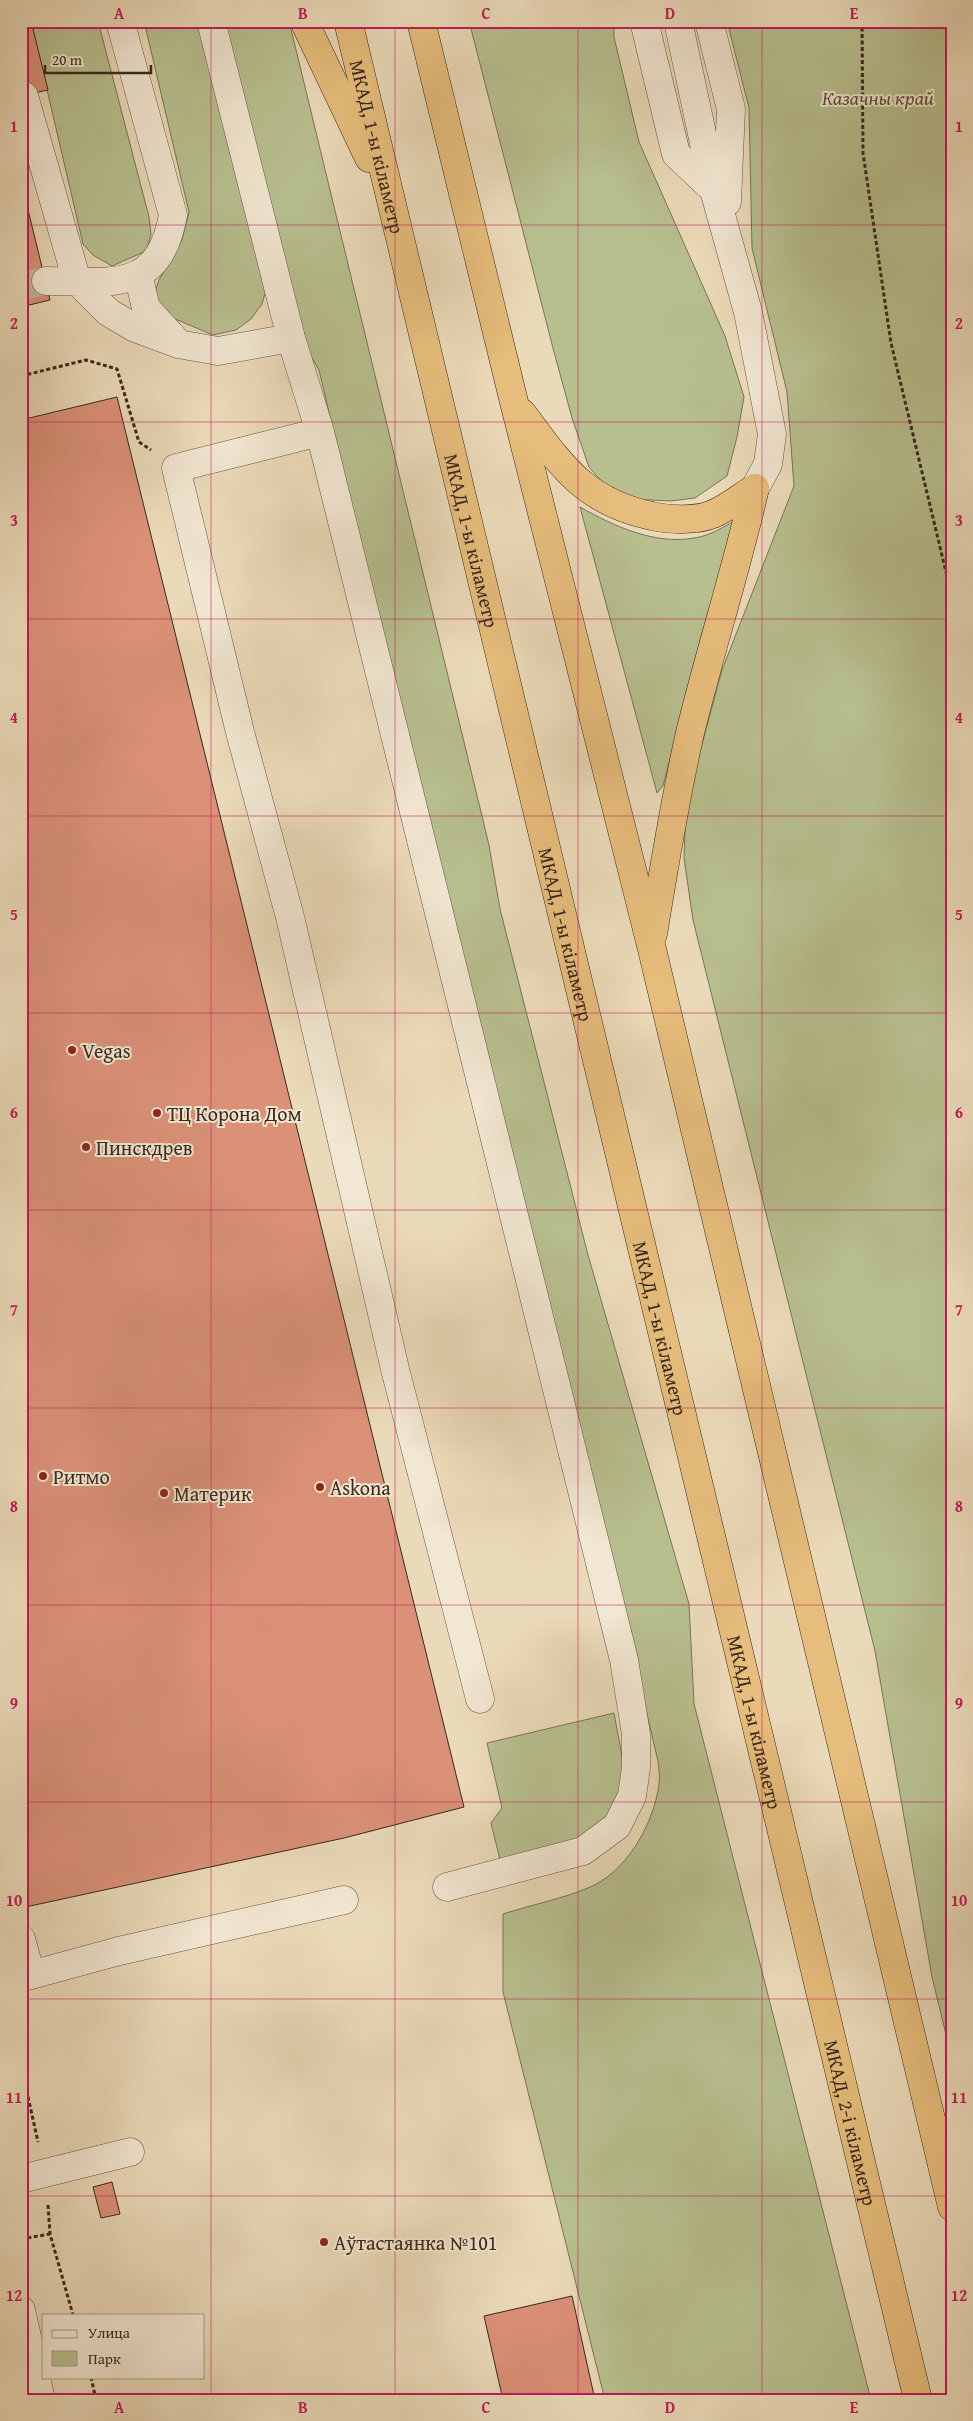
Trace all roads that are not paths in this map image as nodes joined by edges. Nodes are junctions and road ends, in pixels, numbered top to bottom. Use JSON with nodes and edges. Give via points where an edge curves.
{"nodes":[{"id":1,"x":120,"y":21,"type":"edge"},
{"id":2,"x":211,"y":21,"type":"edge"},
{"id":3,"x":304,"y":21,"type":"edge"},
{"id":4,"x":348,"y":21,"type":"edge"},
{"id":5,"x":422,"y":21,"type":"edge"},
{"id":6,"x":644,"y":21,"type":"edge"},
{"id":7,"x":678,"y":21,"type":"edge"},
{"id":8,"x":709,"y":21,"type":"edge"},
{"id":9,"x":24,"y":96,"type":"dead end"},
{"id":10,"x":714,"y":190,"type":"junction"},
{"id":11,"x":395,"y":211,"type":"junction"},
{"id":12,"x":726,"y":234,"type":"junction"},
{"id":13,"x":138,"y":274,"type":"junction"},
{"id":14,"x":46,"y":281,"type":"tunnel mouth"},
{"id":15,"x":77,"y":281,"type":"junction"},
{"id":16,"x":291,"y":338,"type":"junction"},
{"id":17,"x":178,"y":344,"type":"junction"},
{"id":18,"x":514,"y":402,"type":"junction"},
{"id":19,"x":320,"y":432,"type":"junction"},
{"id":20,"x":755,"y":488,"type":"junction"},
{"id":21,"x":651,"y":945,"type":"junction"},
{"id":22,"x":480,"y":1699,"type":"dead end"},
{"id":23,"x":786,"y":1845,"type":"joint"},
{"id":24,"x":447,"y":1888,"type":"dead end"},
{"id":25,"x":344,"y":1900,"type":"dead end"},
{"id":26,"x":22,"y":1947,"type":"edge"},
{"id":27,"x":130,"y":2152,"type":"dead end"},
{"id":28,"x":21,"y":2179,"type":"edge"},
{"id":29,"x":952,"y":2206,"type":"edge"},
{"id":30,"x":21,"y":2310,"type":"edge"},
{"id":31,"x":41,"y":2400,"type":"edge"},
{"id":32,"x":918,"y":2400,"type":"edge"}],
"edges":[{"from":1,"to":13,"type":"street","via":[[172,216],[169,236],[159,257],[146,271]]},
{"from":2,"to":16,"type":"street"},
{"from":3,"to":11,"type":"highway"},
{"from":4,"to":11,"type":"highway","name":"МКАД, 1-ы кіламетр"},
{"from":5,"to":18,"type":"highway"},
{"from":6,"to":10,"type":"street","via":[[676,154]]},
{"from":7,"to":10,"type":"street"},
{"from":8,"to":12,"type":"street","via":[[731,109]]},
{"from":9,"to":15,"type":"street"},
{"from":10,"to":12,"type":"street"},
{"from":11,"to":23,"type":"highway","name":"МКАД, 1-ы кіламетр"},
{"from":12,"to":20,"type":"street","via":[[748,312],[772,434],[768,464]]},
{"from":13,"to":15,"type":"street","via":[[125,280]]},
{"from":13,"to":17,"type":"street","via":[[146,308]]},
{"from":14,"to":15,"type":"street"},
{"from":15,"to":17,"type":"street","via":[[108,312],[135,328]]},
{"from":16,"to":17,"type":"street","via":[[218,351]]},
{"from":16,"to":19,"type":"street"},
{"from":18,"to":20,"type":"highway","via":[[561,465],[590,492],[629,511],[670,520],[712,515]]},
{"from":18,"to":21,"type":"highway"},
{"from":19,"to":22,"type":"street","via":[[176,468],[240,732],[290,917],[397,1379]]},
{"from":19,"to":24,"type":"street","via":[[624,1660],[636,1734],[632,1796],[617,1826],[583,1851]]},
{"from":20,"to":21,"type":"highway","via":[[738,562],[690,733]]},
{"from":21,"to":29,"type":"highway"},
{"from":23,"to":32,"type":"highway","name":"МКАД, 2-і кіламетр"},
{"from":25,"to":26,"type":"street","via":[[119,1951],[30,1975]]},
{"from":27,"to":28,"type":"street"},
{"from":30,"to":31,"type":"street"}]}
